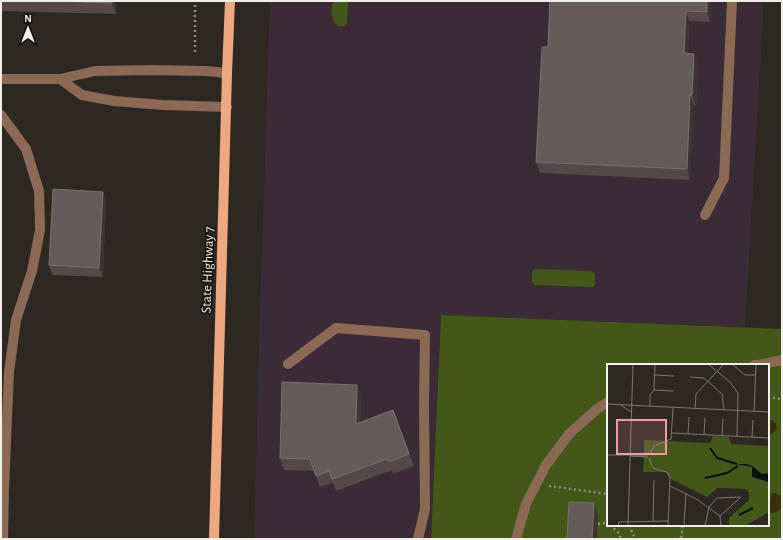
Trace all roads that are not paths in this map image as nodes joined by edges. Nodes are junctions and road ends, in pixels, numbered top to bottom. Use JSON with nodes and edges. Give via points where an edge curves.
{"nodes":[{"id":1,"x":230,"y":1,"type":"edge"},
{"id":2,"x":732,"y":1,"type":"edge"},
{"id":3,"x":228,"y":73,"type":"junction"},
{"id":4,"x":1,"y":79,"type":"edge"},
{"id":5,"x":60,"y":79,"type":"junction"},
{"id":6,"x":227,"y":107,"type":"junction"},
{"id":7,"x":1,"y":114,"type":"edge"},
{"id":8,"x":705,"y":215,"type":"dead end"},
{"id":9,"x":782,"y":360,"type":"edge"},
{"id":10,"x":288,"y":364,"type":"dead end"},
{"id":11,"x":760,"y":364,"type":"edge"},
{"id":12,"x":607,"y":403,"type":"edge"},
{"id":13,"x":4,"y":539,"type":"edge"},
{"id":14,"x":214,"y":539,"type":"edge"},
{"id":15,"x":418,"y":539,"type":"edge"},
{"id":16,"x":516,"y":539,"type":"edge"}],
"edges":[{"from":1,"to":3,"type":"main road","name":"State Highway 7"},
{"from":2,"to":8,"type":"street","via":[[724,178]]},
{"from":3,"to":5,"type":"street","via":[[95,71]]},
{"from":3,"to":6,"type":"main road","name":"State Highway 7"},
{"from":4,"to":5,"type":"street"},
{"from":5,"to":6,"type":"street","via":[[82,95],[114,101]]},
{"from":6,"to":14,"type":"main road","name":"State Highway 7"},
{"from":7,"to":13,"type":"street","via":[[26,149],[39,191],[40,230],[32,271],[16,320],[9,372]]},
{"from":9,"to":11,"type":"street"},
{"from":10,"to":15,"type":"street","via":[[336,328],[424,335],[425,509]]},
{"from":12,"to":16,"type":"street","via":[[569,434],[546,465],[526,504]]}]}
